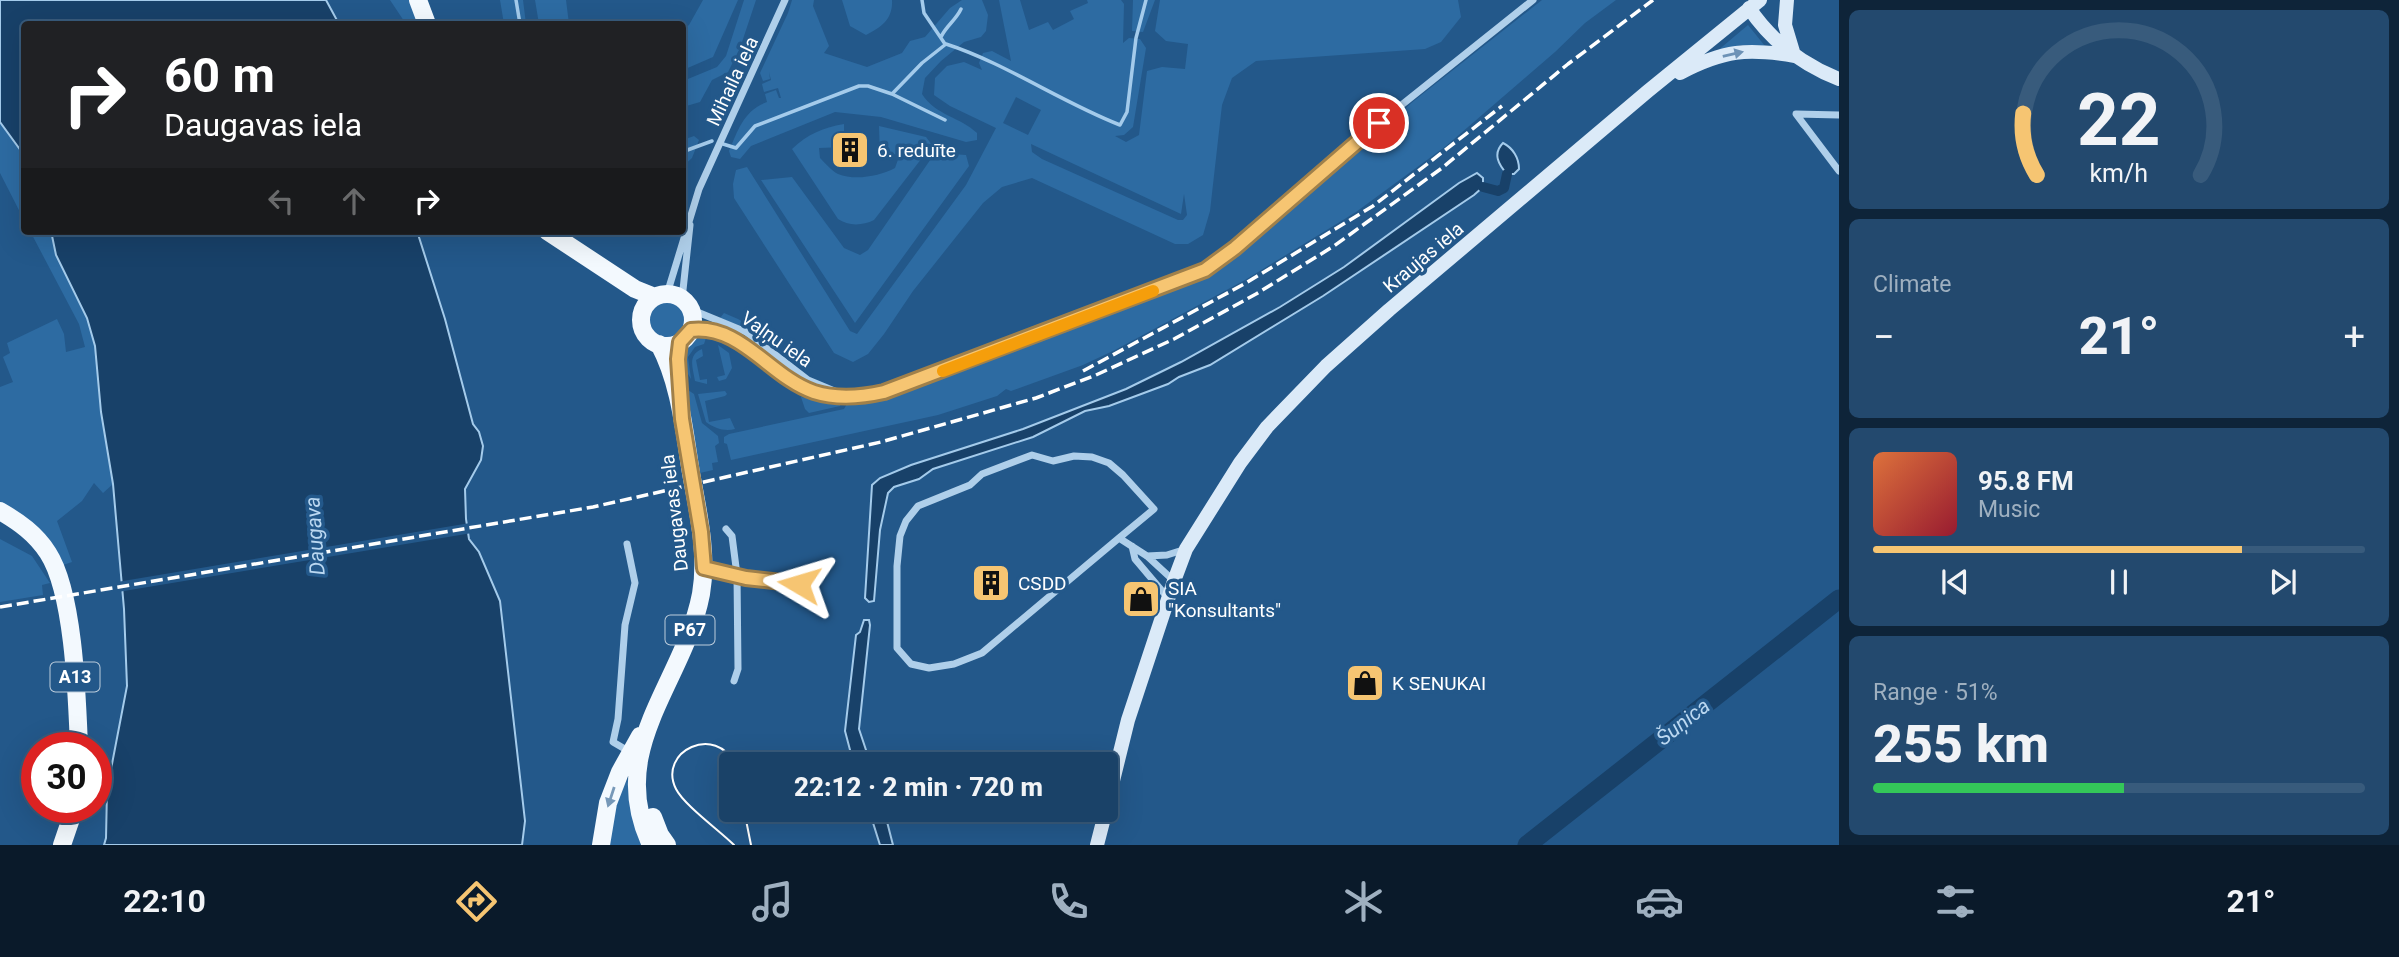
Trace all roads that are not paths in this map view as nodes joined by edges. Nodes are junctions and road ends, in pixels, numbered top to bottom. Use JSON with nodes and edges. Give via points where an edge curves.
{"nodes":[{"id":1,"x":418,"y":0,"type":"edge"},
{"id":2,"x":785,"y":0,"type":"edge"},
{"id":3,"x":1533,"y":0,"type":"edge"},
{"id":4,"x":1787,"y":0,"type":"edge"},
{"id":5,"x":1755,"y":4,"type":"edge"},
{"id":6,"x":426,"y":21,"type":"edge"},
{"id":7,"x":1795,"y":56,"type":"junction"},
{"id":8,"x":1839,"y":79,"type":"edge"},
{"id":9,"x":1648,"y":91,"type":"junction"},
{"id":10,"x":1839,"y":115,"type":"edge"},
{"id":11,"x":1839,"y":171,"type":"edge"},
{"id":12,"x":691,"y":214,"type":"junction"},
{"id":13,"x":554,"y":236,"type":"edge"},
{"id":14,"x":674,"y":300,"type":"junction"},
{"id":15,"x":643,"y":312,"type":"junction"},
{"id":16,"x":686,"y":336,"type":"junction"},
{"id":17,"x":659,"y":344,"type":"junction"},
{"id":18,"x":846,"y":395,"type":"junction"},
{"id":19,"x":682,"y":419,"type":"junction"},
{"id":20,"x":0,"y":511,"type":"edge"},
{"id":21,"x":726,"y":529,"type":"dead end"},
{"id":22,"x":1119,"y":538,"type":"junction"},
{"id":23,"x":628,"y":544,"type":"dead end"},
{"id":24,"x":1132,"y":546,"type":"junction"},
{"id":25,"x":1186,"y":549,"type":"junction"},
{"id":26,"x":1147,"y":556,"type":"junction"},
{"id":27,"x":704,"y":568,"type":"junction"},
{"id":28,"x":737,"y":575,"type":"junction"},
{"id":29,"x":1174,"y":581,"type":"junction"},
{"id":30,"x":799,"y":584,"type":"dead end"},
{"id":31,"x":1168,"y":598,"type":"junction"},
{"id":32,"x":734,"y":681,"type":"dead end"},
{"id":33,"x":79,"y":732,"type":"edge"},
{"id":34,"x":636,"y":756,"type":"junction"},
{"id":35,"x":1118,"y":760,"type":"edge"},
{"id":36,"x":1103,"y":822,"type":"edge"},
{"id":37,"x":70,"y":823,"type":"edge"},
{"id":38,"x":62,"y":845,"type":"edge"},
{"id":39,"x":601,"y":845,"type":"edge"},
{"id":40,"x":652,"y":845,"type":"edge"},
{"id":41,"x":667,"y":845,"type":"edge"},
{"id":42,"x":1097,"y":845,"type":"edge"}],
"edges":[{"from":1,"to":6,"type":"main road"},
{"from":2,"to":12,"type":"street","name":"Mihaila iela"},
{"from":3,"to":18,"type":"street","name":"Vaļņu iela","via":[[1205,270],[900,387],[871,395]]},
{"from":4,"to":7,"type":"street","via":[[1785,25]]},
{"from":5,"to":7,"type":"street","via":[[1763,29]]},
{"from":5,"to":9,"type":"street","name":"Kraujas iela"},
{"from":7,"to":8,"type":"street"},
{"from":9,"to":7,"type":"street","one_way":true,"via":[[1702,62],[1739,52]]},
{"from":9,"to":25,"type":"street","name":"Kraujas iela","via":[[1307,385],[1267,426]]},
{"from":10,"to":11,"type":"street","via":[[1796,114]]},
{"from":12,"to":14,"type":"street","name":"Mihaila iela"},
{"from":12,"to":14,"type":"street","name":"Mihaila iela"},
{"from":13,"to":14,"type":"main road","number":"P67","via":[[635,289]]},
{"from":13,"to":15,"type":"main road","number":"P67"},
{"from":14,"to":15,"type":"main road","via":[[648,303]]},
{"from":14,"to":16,"type":"main road","number":"P67","via":[[693,318]]},
{"from":14,"to":18,"type":"street","name":"Vaļņu iela","via":[[746,332],[808,380]]},
{"from":15,"to":17,"type":"main road","number":"P67","via":[[645,332]]},
{"from":16,"to":17,"type":"main road","via":[[671,345]]},
{"from":16,"to":18,"type":"street","name":"Vaļņu iela","via":[[709,330],[733,339],[813,392]]},
{"from":16,"to":19,"type":"main road","name":"Daugavas iela","number":"P67","via":[[678,359]]},
{"from":17,"to":19,"type":"main road","name":"Daugavas iela","number":"P67"},
{"from":19,"to":27,"type":"main road","name":"Daugavas iela","number":"P67"},
{"from":20,"to":33,"type":"main road","number":"A13","via":[[35,536],[58,574]]},
{"from":21,"to":28,"type":"street","via":[[732,536]]},
{"from":22,"to":22,"type":"street","via":[[982,653],[929,668],[911,664],[897,648],[900,536],[906,521],[918,506],[970,485],[982,474],[1032,455],[1053,461],[1093,457],[1109,463],[1154,509]]},
{"from":22,"to":24,"type":"street"},
{"from":23,"to":34,"type":"street","via":[[635,583],[625,625],[613,742]]},
{"from":24,"to":26,"type":"street"},
{"from":24,"to":31,"type":"street","via":[[1135,559]]},
{"from":25,"to":26,"type":"street"},
{"from":25,"to":29,"type":"street","name":"Kraujas iela"},
{"from":26,"to":29,"type":"street"},
{"from":27,"to":28,"type":"street"},
{"from":27,"to":34,"type":"main road","name":"Daugavas iela","number":"P67","via":[[695,618]]},
{"from":28,"to":30,"type":"street"},
{"from":28,"to":32,"type":"street","via":[[738,669]]},
{"from":29,"to":31,"type":"street","name":"Kraujas iela"},
{"from":31,"to":35,"type":"street","name":"Kraujas iela"},
{"from":34,"to":39,"type":"main road","one_way":true,"via":[[620,772],[608,803]]},
{"from":34,"to":40,"type":"main road","name":"Daugavas iela","number":"P67","via":[[637,794]]},
{"from":34,"to":41,"type":"main road","name":"Daugavas iela","number":"P67","via":[[654,822]]},
{"from":36,"to":42,"type":"street","name":"Kraujas iela"},
{"from":37,"to":38,"type":"main road"}]}
